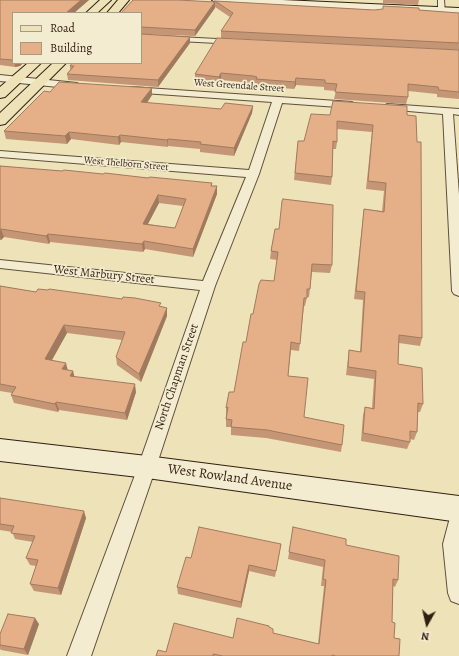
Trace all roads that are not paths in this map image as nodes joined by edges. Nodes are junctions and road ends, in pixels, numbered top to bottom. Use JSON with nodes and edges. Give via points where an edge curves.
{"nodes":[{"id":1,"x":106,"y":0,"type":"edge"},
{"id":2,"x":124,"y":0,"type":"edge"},
{"id":3,"x":217,"y":0,"type":"edge"},
{"id":4,"x":441,"y":0,"type":"edge"},
{"id":5,"x":442,"y":11,"type":"junction"},
{"id":6,"x":92,"y":12,"type":"edge"},
{"id":7,"x":113,"y":12,"type":"edge"},
{"id":8,"x":459,"y":12,"type":"edge"},
{"id":9,"x":142,"y":37,"type":"edge"},
{"id":10,"x":244,"y":42,"type":"edge"},
{"id":11,"x":34,"y":64,"type":"edge"},
{"id":12,"x":59,"y":64,"type":"edge"},
{"id":13,"x":0,"y":78,"type":"edge"},
{"id":14,"x":17,"y":79,"type":"junction"},
{"id":15,"x":40,"y":83,"type":"junction"},
{"id":16,"x":85,"y":86,"type":"edge"},
{"id":17,"x":123,"y":89,"type":"edge"},
{"id":18,"x":0,"y":94,"type":"edge"},
{"id":19,"x":278,"y":100,"type":"junction"},
{"id":20,"x":363,"y":106,"type":"edge"},
{"id":21,"x":378,"y":107,"type":"edge"},
{"id":22,"x":453,"y":112,"type":"edge"},
{"id":23,"x":0,"y":121,"type":"edge"},
{"id":24,"x":0,"y":154,"type":"edge"},
{"id":25,"x":253,"y":174,"type":"junction"},
{"id":26,"x":0,"y":264,"type":"edge"},
{"id":27,"x":208,"y":286,"type":"junction"},
{"id":28,"x":459,"y":291,"type":"edge"},
{"id":29,"x":0,"y":450,"type":"edge"},
{"id":30,"x":147,"y":467,"type":"junction"},
{"id":31,"x":459,"y":509,"type":"edge"},
{"id":32,"x":459,"y":517,"type":"edge"},
{"id":33,"x":459,"y":593,"type":"edge"},
{"id":34,"x":79,"y":656,"type":"edge"}],
"edges":[{"from":1,"to":6,"type":"main road"},
{"from":2,"to":7,"type":"main road"},
{"from":3,"to":5,"type":"street"},
{"from":4,"to":5,"type":"street"},
{"from":5,"to":8,"type":"street"},
{"from":9,"to":10,"type":"street"},
{"from":11,"to":14,"type":"main road"},
{"from":12,"to":15,"type":"main road"},
{"from":13,"to":14,"type":"street"},
{"from":14,"to":15,"type":"street"},
{"from":14,"to":18,"type":"main road"},
{"from":15,"to":16,"type":"street"},
{"from":15,"to":23,"type":"main road"},
{"from":17,"to":19,"type":"street","name":"West Greendale Street"},
{"from":19,"to":20,"type":"street","name":"West Greendale Street"},
{"from":19,"to":25,"type":"street","name":"North Chapman Street"},
{"from":21,"to":22,"type":"street"},
{"from":22,"to":28,"type":"street"},
{"from":24,"to":25,"type":"street","name":"West Thelborn Street"},
{"from":25,"to":27,"type":"street","name":"North Chapman Street"},
{"from":26,"to":27,"type":"street","name":"West Marbury Street"},
{"from":27,"to":30,"type":"street","name":"North Chapman Street"},
{"from":29,"to":30,"type":"street","name":"West Rowland Avenue"},
{"from":30,"to":31,"type":"street","name":"West Rowland Avenue"},
{"from":30,"to":34,"type":"street","name":"North Chapman Street"},
{"from":32,"to":33,"type":"street","via":[[453,544]]}]}
